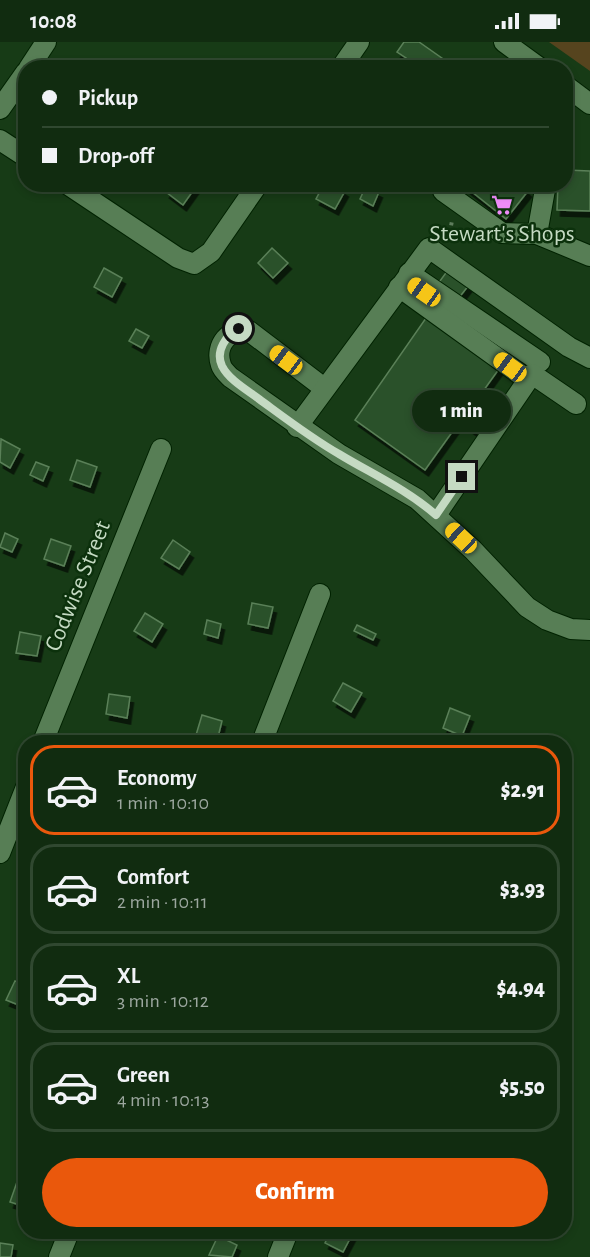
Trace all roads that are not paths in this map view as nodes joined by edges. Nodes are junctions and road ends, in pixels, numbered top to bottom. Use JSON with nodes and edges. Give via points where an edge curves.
{"nodes":[{"id":1,"x":46,"y":42,"type":"edge"},
{"id":2,"x":359,"y":42,"type":"edge"},
{"id":3,"x":504,"y":42,"type":"edge"},
{"id":4,"x":34,"y":60,"type":"edge"},
{"id":5,"x":347,"y":60,"type":"edge"},
{"id":6,"x":529,"y":60,"type":"edge"},
{"id":7,"x":18,"y":83,"type":"edge"},
{"id":8,"x":573,"y":91,"type":"edge"},
{"id":9,"x":590,"y":104,"type":"edge"},
{"id":10,"x":0,"y":109,"type":"edge"},
{"id":11,"x":0,"y":140,"type":"edge"},
{"id":12,"x":18,"y":152,"type":"edge"},
{"id":13,"x":79,"y":192,"type":"edge"},
{"id":14,"x":252,"y":192,"type":"edge"},
{"id":15,"x":545,"y":192,"type":"edge"},
{"id":16,"x":450,"y":196,"type":"road end"},
{"id":17,"x":537,"y":234,"type":"junction"},
{"id":18,"x":590,"y":256,"type":"edge"},
{"id":19,"x":410,"y":273,"type":"junction"},
{"id":20,"x":590,"y":358,"type":"edge"},
{"id":21,"x":541,"y":361,"type":"junction"},
{"id":22,"x":324,"y":388,"type":"junction"},
{"id":23,"x":576,"y":404,"type":"dead end"},
{"id":24,"x":297,"y":427,"type":"junction"},
{"id":25,"x":161,"y":449,"type":"dead end"},
{"id":26,"x":436,"y":515,"type":"junction"},
{"id":27,"x":320,"y":594,"type":"dead end"},
{"id":28,"x":590,"y":630,"type":"edge"},
{"id":29,"x":46,"y":735,"type":"edge"},
{"id":30,"x":265,"y":735,"type":"edge"},
{"id":31,"x":18,"y":807,"type":"edge"},
{"id":32,"x":0,"y":853,"type":"edge"},
{"id":33,"x":66,"y":1239,"type":"edge"},
{"id":34,"x":285,"y":1239,"type":"edge"},
{"id":35,"x":59,"y":1257,"type":"edge"},
{"id":36,"x":278,"y":1257,"type":"edge"}],
"edges":[{"from":1,"to":4,"type":"street"},
{"from":2,"to":5,"type":"street"},
{"from":3,"to":6,"type":"street"},
{"from":7,"to":10,"type":"street"},
{"from":8,"to":9,"type":"street"},
{"from":11,"to":12,"type":"street"},
{"from":13,"to":14,"type":"street","via":[[178,258],[194,264],[211,252]]},
{"from":15,"to":17,"type":"street"},
{"from":16,"to":17,"type":"street","via":[[502,233]]},
{"from":17,"to":18,"type":"street"},
{"from":19,"to":21,"type":"street"},
{"from":19,"to":21,"type":"street"},
{"from":19,"to":21,"type":"street","via":[[429,248]]},
{"from":19,"to":22,"type":"street"},
{"from":20,"to":21,"type":"street"},
{"from":21,"to":23,"type":"street"},
{"from":21,"to":26,"type":"street"},
{"from":22,"to":24,"type":"street"},
{"from":22,"to":24,"type":"street","via":[[249,331],[239,329],[228,334],[221,346],[221,364],[230,377]]},
{"from":24,"to":26,"type":"street","via":[[394,484]]},
{"from":25,"to":29,"type":"street","name":"Codwise Street"},
{"from":26,"to":28,"type":"street","via":[[527,607],[546,620],[571,629]]},
{"from":27,"to":30,"type":"street"},
{"from":31,"to":32,"type":"street"},
{"from":33,"to":35,"type":"street"},
{"from":34,"to":36,"type":"street"}]}
